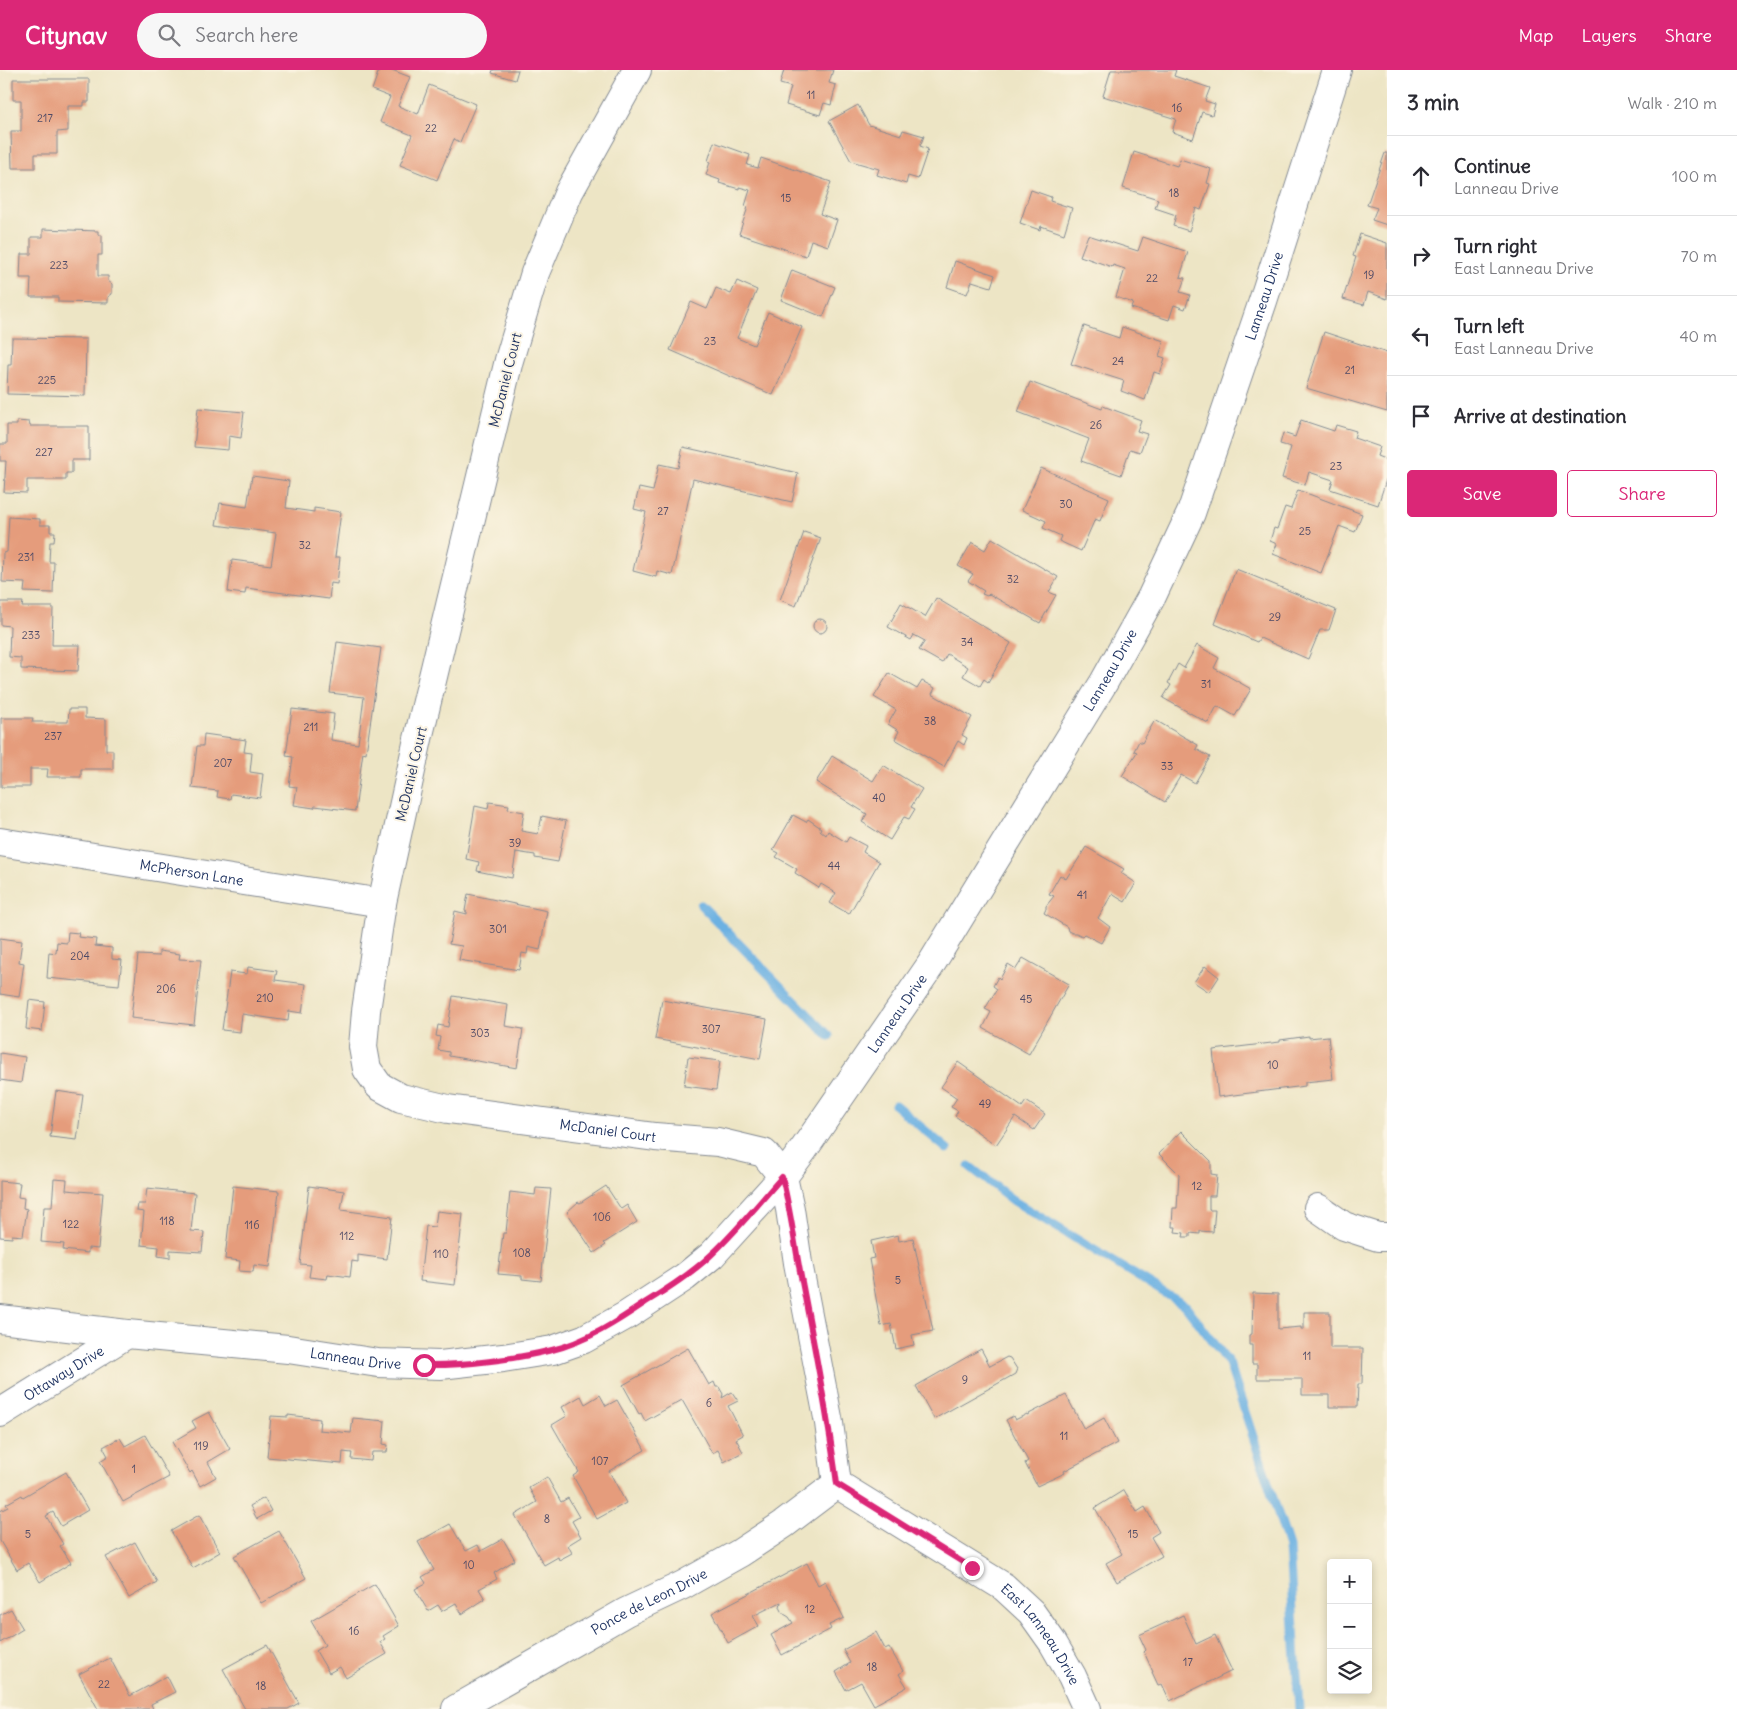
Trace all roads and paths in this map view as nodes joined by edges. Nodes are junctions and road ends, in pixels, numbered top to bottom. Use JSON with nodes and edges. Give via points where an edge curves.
{"nodes":[{"id":1,"x":637,"y":70,"type":"edge"},
{"id":2,"x":1337,"y":70,"type":"edge"},
{"id":3,"x":0,"y":842,"type":"edge"},
{"id":4,"x":382,"y":903,"type":"junction"},
{"id":5,"x":782,"y":1177,"type":"junction"},
{"id":6,"x":1318,"y":1208,"type":"dead end"},
{"id":7,"x":1387,"y":1237,"type":"edge"},
{"id":8,"x":0,"y":1319,"type":"edge"},
{"id":9,"x":127,"y":1334,"type":"junction"},
{"id":10,"x":0,"y":1412,"type":"edge"},
{"id":11,"x":837,"y":1484,"type":"junction"},
{"id":12,"x":456,"y":1709,"type":"edge"},
{"id":13,"x":1087,"y":1709,"type":"edge"}],
"edges":[{"from":1,"to":4,"type":"street","name":"McDaniel Court","via":[[569,192],[535,273],[505,379]]},
{"from":2,"to":5,"type":"street","name":"Lanneau Drive","via":[[1191,513],[1152,596],[1104,682],[930,966]]},
{"from":3,"to":4,"type":"street","name":"McPherson Lane"},
{"from":4,"to":5,"type":"street","name":"McDaniel Court","via":[[363,1047],[366,1069],[379,1086],[401,1098],[448,1109],[655,1137],[718,1142],[764,1153]]},
{"from":5,"to":9,"type":"street","name":"Lanneau Drive","via":[[712,1255],[685,1278],[584,1339],[553,1350],[440,1365],[378,1363],[288,1349]]},
{"from":5,"to":11,"type":"street"},
{"from":6,"to":7,"type":"street","via":[[1344,1226]]},
{"from":8,"to":9,"type":"street","name":"Lanneau Drive"},
{"from":9,"to":10,"type":"street","name":"Ottaway Drive"},
{"from":11,"to":12,"type":"street","name":"Ponce de Leon Drive","via":[[740,1553],[626,1612]]},
{"from":11,"to":13,"type":"street","name":"East Lanneau Drive","via":[[1004,1587],[1031,1612],[1053,1643]]}]}
